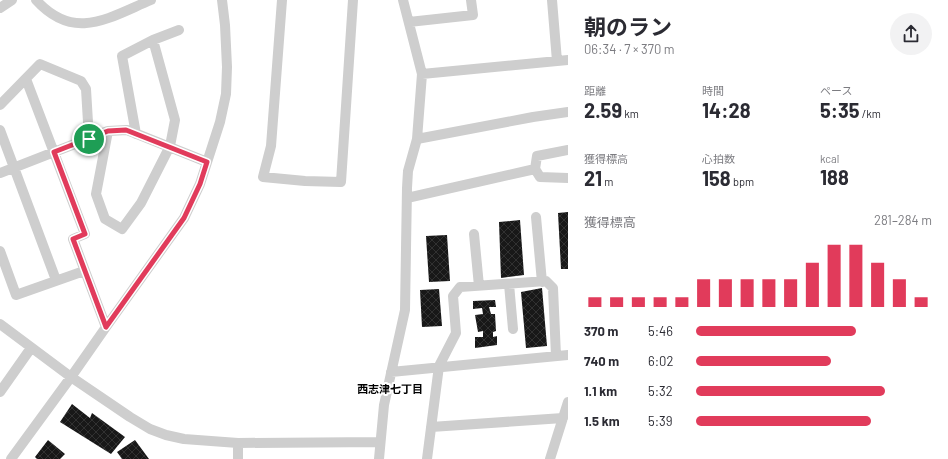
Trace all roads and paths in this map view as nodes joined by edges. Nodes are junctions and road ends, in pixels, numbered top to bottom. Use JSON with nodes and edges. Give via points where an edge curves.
{"nodes":[{"id":1,"x":12,"y":0,"type":"edge"},
{"id":2,"x":36,"y":0,"type":"edge"},
{"id":3,"x":151,"y":0,"type":"edge"},
{"id":4,"x":222,"y":0,"type":"edge"},
{"id":5,"x":282,"y":0,"type":"edge"},
{"id":6,"x":353,"y":0,"type":"edge"},
{"id":7,"x":403,"y":0,"type":"edge"},
{"id":8,"x":471,"y":0,"type":"edge"},
{"id":9,"x":552,"y":0,"type":"edge"},
{"id":10,"x":0,"y":8,"type":"edge"},
{"id":11,"x":409,"y":22,"type":"junction"},
{"id":12,"x":178,"y":30,"type":"dead end"},
{"id":13,"x":153,"y":40,"type":"junction"},
{"id":14,"x":568,"y":60,"type":"edge"},
{"id":15,"x":558,"y":61,"type":"junction"},
{"id":16,"x":422,"y":74,"type":"junction"},
{"id":17,"x":26,"y":79,"type":"junction"},
{"id":18,"x":0,"y":105,"type":"edge"},
{"id":19,"x":568,"y":112,"type":"edge"},
{"id":20,"x":0,"y":130,"type":"edge"},
{"id":21,"x":108,"y":131,"type":"junction"},
{"id":22,"x":136,"y":134,"type":"junction"},
{"id":23,"x":89,"y":139,"type":"junction"},
{"id":24,"x":417,"y":140,"type":"junction"},
{"id":25,"x":170,"y":146,"type":"junction"},
{"id":26,"x":568,"y":150,"type":"edge"},
{"id":27,"x":54,"y":152,"type":"junction"},
{"id":28,"x":207,"y":162,"type":"junction"},
{"id":29,"x":14,"y":167,"type":"junction"},
{"id":30,"x":535,"y":169,"type":"junction"},
{"id":31,"x":0,"y":173,"type":"edge"},
{"id":32,"x":568,"y":178,"type":"edge"},
{"id":33,"x":407,"y":198,"type":"junction"},
{"id":34,"x":536,"y":217,"type":"dead end"},
{"id":35,"x":474,"y":234,"type":"dead end"},
{"id":36,"x":0,"y":251,"type":"edge"},
{"id":37,"x":84,"y":271,"type":"junction"},
{"id":38,"x":56,"y":280,"type":"junction"},
{"id":39,"x":542,"y":282,"type":"junction"},
{"id":40,"x":509,"y":284,"type":"junction"},
{"id":41,"x":479,"y":286,"type":"junction"},
{"id":42,"x":0,"y":324,"type":"edge"},
{"id":43,"x":106,"y":327,"type":"junction"},
{"id":44,"x":513,"y":329,"type":"dead end"},
{"id":45,"x":31,"y":348,"type":"junction"},
{"id":46,"x":568,"y":354,"type":"edge"},
{"id":47,"x":556,"y":356,"type":"junction"},
{"id":48,"x":439,"y":366,"type":"junction"},
{"id":49,"x":391,"y":372,"type":"junction"},
{"id":50,"x":71,"y":377,"type":"junction"},
{"id":51,"x":0,"y":392,"type":"edge"},
{"id":52,"x":568,"y":402,"type":"edge"},
{"id":53,"x":563,"y":418,"type":"junction"},
{"id":54,"x":431,"y":426,"type":"junction"},
{"id":55,"x":380,"y":442,"type":"junction"},
{"id":56,"x":238,"y":443,"type":"junction"},
{"id":57,"x":10,"y":459,"type":"edge"},
{"id":58,"x":238,"y":459,"type":"edge"},
{"id":59,"x":379,"y":459,"type":"edge"},
{"id":60,"x":427,"y":459,"type":"edge"},
{"id":61,"x":550,"y":459,"type":"edge"}],
"edges":[{"from":1,"to":10,"type":"street"},
{"from":2,"to":3,"type":"street","via":[[52,15],[66,22],[78,24],[96,22]]},
{"from":4,"to":28,"type":"street","via":[[226,25],[226,94]]},
{"from":5,"to":6,"type":"street","via":[[271,146],[264,177],[340,182]]},
{"from":7,"to":11,"type":"street"},
{"from":8,"to":11,"type":"street","via":[[473,16]]},
{"from":9,"to":15,"type":"street"},
{"from":11,"to":16,"type":"street"},
{"from":12,"to":13,"type":"street"},
{"from":13,"to":22,"type":"street","via":[[122,56]]},
{"from":13,"to":25,"type":"street","via":[[175,120]]},
{"from":14,"to":15,"type":"street"},
{"from":15,"to":16,"type":"street"},
{"from":16,"to":24,"type":"street"},
{"from":17,"to":18,"type":"street"},
{"from":17,"to":23,"type":"street","via":[[40,64],[81,81],[86,89]]},
{"from":17,"to":27,"type":"street"},
{"from":19,"to":24,"type":"street"},
{"from":20,"to":29,"type":"street"},
{"from":21,"to":22,"type":"street","via":[[126,130]]},
{"from":21,"to":23,"type":"street"},
{"from":21,"to":25,"type":"street","via":[[96,194],[106,219],[122,229],[141,203]]},
{"from":22,"to":25,"type":"street"},
{"from":23,"to":27,"type":"street"},
{"from":24,"to":33,"type":"street","via":[[408,171]]},
{"from":25,"to":28,"type":"street"},
{"from":26,"to":30,"type":"street","via":[[537,156]]},
{"from":27,"to":29,"type":"street"},
{"from":27,"to":37,"type":"street","via":[[85,234],[73,239]]},
{"from":28,"to":43,"type":"street","via":[[184,218]]},
{"from":29,"to":31,"type":"street"},
{"from":29,"to":38,"type":"street"},
{"from":30,"to":32,"type":"street","via":[[540,177]]},
{"from":30,"to":33,"type":"street"},
{"from":33,"to":49,"type":"street","via":[[405,310]]},
{"from":34,"to":39,"type":"street"},
{"from":35,"to":41,"type":"street"},
{"from":36,"to":38,"type":"street","via":[[16,295]]},
{"from":37,"to":38,"type":"street"},
{"from":37,"to":43,"type":"street"},
{"from":39,"to":40,"type":"street"},
{"from":39,"to":47,"type":"street","via":[[546,281],[553,288]]},
{"from":40,"to":41,"type":"street"},
{"from":40,"to":44,"type":"street"},
{"from":41,"to":48,"type":"street","via":[[460,287],[453,296],[456,333]]},
{"from":42,"to":45,"type":"street"},
{"from":43,"to":50,"type":"street"},
{"from":45,"to":50,"type":"street"},
{"from":45,"to":51,"type":"street"},
{"from":46,"to":47,"type":"street"},
{"from":47,"to":48,"type":"street"},
{"from":48,"to":49,"type":"street"},
{"from":48,"to":54,"type":"street"},
{"from":49,"to":55,"type":"street"},
{"from":50,"to":56,"type":"street","via":[[150,429],[184,439]]},
{"from":50,"to":57,"type":"street"},
{"from":52,"to":53,"type":"street"},
{"from":53,"to":54,"type":"street"},
{"from":53,"to":61,"type":"street"},
{"from":54,"to":60,"type":"street"},
{"from":55,"to":56,"type":"street"},
{"from":55,"to":59,"type":"street"},
{"from":56,"to":58,"type":"street"}]}
